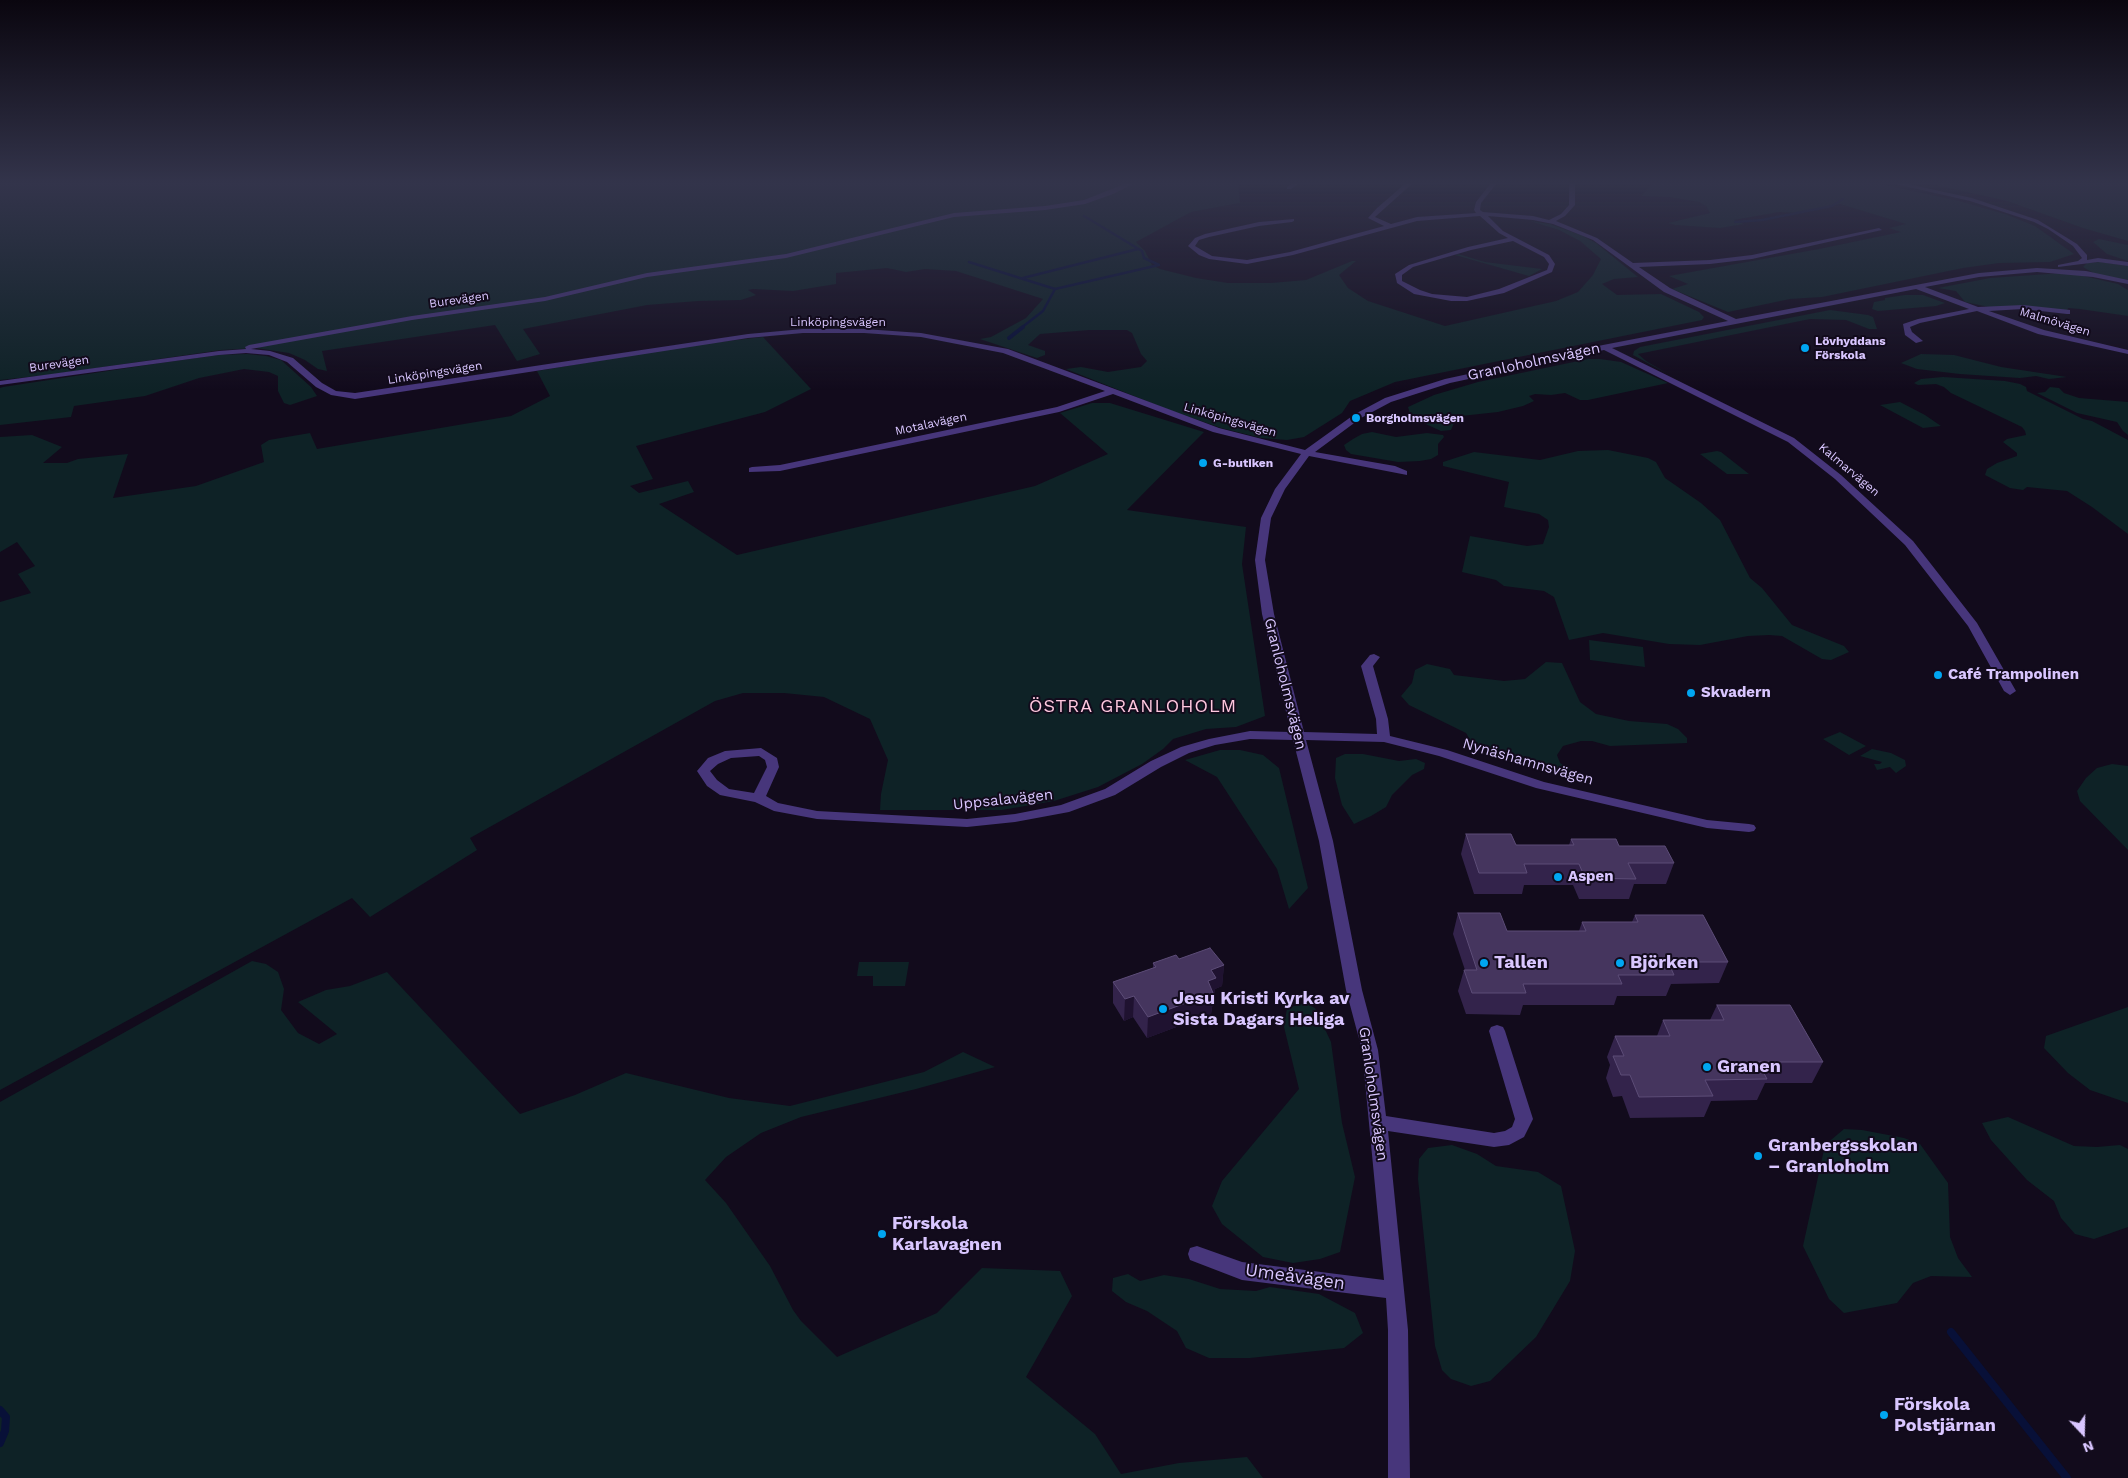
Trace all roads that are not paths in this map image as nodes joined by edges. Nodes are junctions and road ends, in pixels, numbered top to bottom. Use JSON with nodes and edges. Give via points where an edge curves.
{"nodes":[{"id":1,"x":802,"y":252,"type":"edge"},
{"id":2,"x":1198,"y":252,"type":"edge"},
{"id":3,"x":1298,"y":252,"type":"edge"},
{"id":4,"x":1457,"y":252,"type":"edge"},
{"id":5,"x":1539,"y":252,"type":"edge"},
{"id":6,"x":1613,"y":252,"type":"edge"},
{"id":7,"x":1776,"y":252,"type":"edge"},
{"id":8,"x":2081,"y":252,"type":"edge"},
{"id":9,"x":2094,"y":252,"type":"edge"},
{"id":10,"x":2079,"y":263,"type":"junction"},
{"id":11,"x":2127,"y":264,"type":"edge"},
{"id":12,"x":1632,"y":265,"type":"junction"},
{"id":13,"x":2093,"y":275,"type":"junction"},
{"id":14,"x":2128,"y":283,"type":"edge"},
{"id":15,"x":1908,"y":284,"type":"junction"},
{"id":16,"x":1917,"y":287,"type":"junction"},
{"id":17,"x":1839,"y":300,"type":"junction"},
{"id":18,"x":1978,"y":309,"type":"junction"},
{"id":19,"x":2067,"y":312,"type":"dead end"},
{"id":20,"x":1734,"y":321,"type":"junction"},
{"id":21,"x":1919,"y":341,"type":"dead end"},
{"id":22,"x":1603,"y":347,"type":"junction"},
{"id":23,"x":219,"y":352,"type":"junction"},
{"id":24,"x":2128,"y":352,"type":"edge"},
{"id":25,"x":0,"y":383,"type":"edge"},
{"id":26,"x":1112,"y":392,"type":"junction"},
{"id":27,"x":1307,"y":452,"type":"junction"},
{"id":28,"x":752,"y":470,"type":"dead end"},
{"id":29,"x":1404,"y":473,"type":"dead end"},
{"id":30,"x":1374,"y":657,"type":"dead end"},
{"id":31,"x":2010,"y":691,"type":"dead end"},
{"id":32,"x":1298,"y":736,"type":"junction"},
{"id":33,"x":1384,"y":738,"type":"junction"},
{"id":34,"x":759,"y":798,"type":"junction"},
{"id":35,"x":1749,"y":828,"type":"dead end"},
{"id":36,"x":1497,"y":1031,"type":"dead end"},
{"id":37,"x":1378,"y":1122,"type":"junction"},
{"id":38,"x":1197,"y":1254,"type":"dead end"},
{"id":39,"x":1395,"y":1290,"type":"junction"},
{"id":40,"x":1399,"y":1478,"type":"edge"}],
"edges":[{"from":1,"to":23,"type":"street","name":"Burevägen","via":[[648,275],[545,299],[412,318]]},
{"from":2,"to":3,"type":"street","via":[[1211,258],[1247,262]]},
{"from":4,"to":5,"type":"street","via":[[1412,266],[1398,274],[1399,282],[1431,296],[1468,299],[1501,291],[1550,271],[1552,264],[1547,256]]},
{"from":6,"to":12,"type":"street"},
{"from":7,"to":12,"type":"street","via":[[1710,262]]},
{"from":8,"to":10,"type":"street","via":[[2085,258]]},
{"from":9,"to":11,"type":"street"},
{"from":10,"to":11,"type":"street","name":"Granloholmsvägen","via":[[2098,260]]},
{"from":10,"to":13,"type":"street","via":[[2080,270]]},
{"from":10,"to":15,"type":"street","name":"Granloholmsvägen","via":[[1971,271]]},
{"from":12,"to":20,"type":"street","via":[[1667,290]]},
{"from":13,"to":14,"type":"street"},
{"from":13,"to":16,"type":"street","name":"Granloholmsvägen","via":[[2019,270]]},
{"from":15,"to":16,"type":"street","name":"Malmövägen"},
{"from":15,"to":17,"type":"street","name":"Granloholmsvägen"},
{"from":16,"to":17,"type":"street","name":"Granloholmsvägen"},
{"from":16,"to":18,"type":"street","name":"Malmövägen"},
{"from":17,"to":20,"type":"street","name":"Granloholmsvägen"},
{"from":18,"to":19,"type":"street","name":"Malmövägen","via":[[2023,307]]},
{"from":18,"to":21,"type":"street","name":"Malmövägen","via":[[1906,326],[1908,333]]},
{"from":18,"to":24,"type":"street","name":"Malmövägen","via":[[2062,338]]},
{"from":20,"to":22,"type":"street","name":"Granloholmsvägen"},
{"from":22,"to":27,"type":"street","name":"Granloholmsvägen","via":[[1448,381],[1400,395],[1358,416]]},
{"from":22,"to":31,"type":"street","name":"Kalmarvägen","via":[[1791,440],[1838,477],[1909,543],[1973,625]]},
{"from":23,"to":25,"type":"street","name":"Burevägen"},
{"from":23,"to":26,"type":"street","name":"Linköpingsvägen","via":[[246,351],[279,356],[290,360],[319,385],[334,393],[355,396],[693,343],[804,331],[874,332],[921,335],[1005,352]]},
{"from":26,"to":27,"type":"street","name":"Linköpingsvägen","via":[[1216,430]]},
{"from":26,"to":28,"type":"street","name":"Motalavägen","via":[[1059,409],[780,468]]},
{"from":27,"to":29,"type":"street"},
{"from":27,"to":32,"type":"street","name":"Granloholmsvägen","via":[[1280,489],[1266,518],[1260,560],[1270,622]]},
{"from":30,"to":33,"type":"street","via":[[1366,666],[1382,719]]},
{"from":32,"to":33,"type":"street","name":"Nynäshamnsvägen"},
{"from":32,"to":34,"type":"street","name":"Uppsalavägen","via":[[1250,735],[1212,742],[1185,750],[1110,792],[1064,810],[1015,818],[968,822],[817,815],[774,807]]},
{"from":32,"to":37,"type":"street","name":"Granloholmsvägen","via":[[1326,841],[1354,990],[1370,1050]]},
{"from":33,"to":35,"type":"street","name":"Nynäshamnsvägen","via":[[1443,753],[1541,785],[1707,824]]},
{"from":34,"to":34,"type":"street","name":"Uppsalavägen","via":[[773,767],[771,758],[761,752],[729,754],[713,761],[703,771],[712,784],[725,792]]},
{"from":36,"to":37,"type":"street","via":[[1524,1119],[1518,1132],[1509,1138],[1494,1140]]},
{"from":37,"to":39,"type":"street","name":"Granloholmsvägen"},
{"from":38,"to":39,"type":"street","name":"Umeåvägen","via":[[1242,1271]]},
{"from":39,"to":40,"type":"street","name":"Granloholmsvägen"}]}
